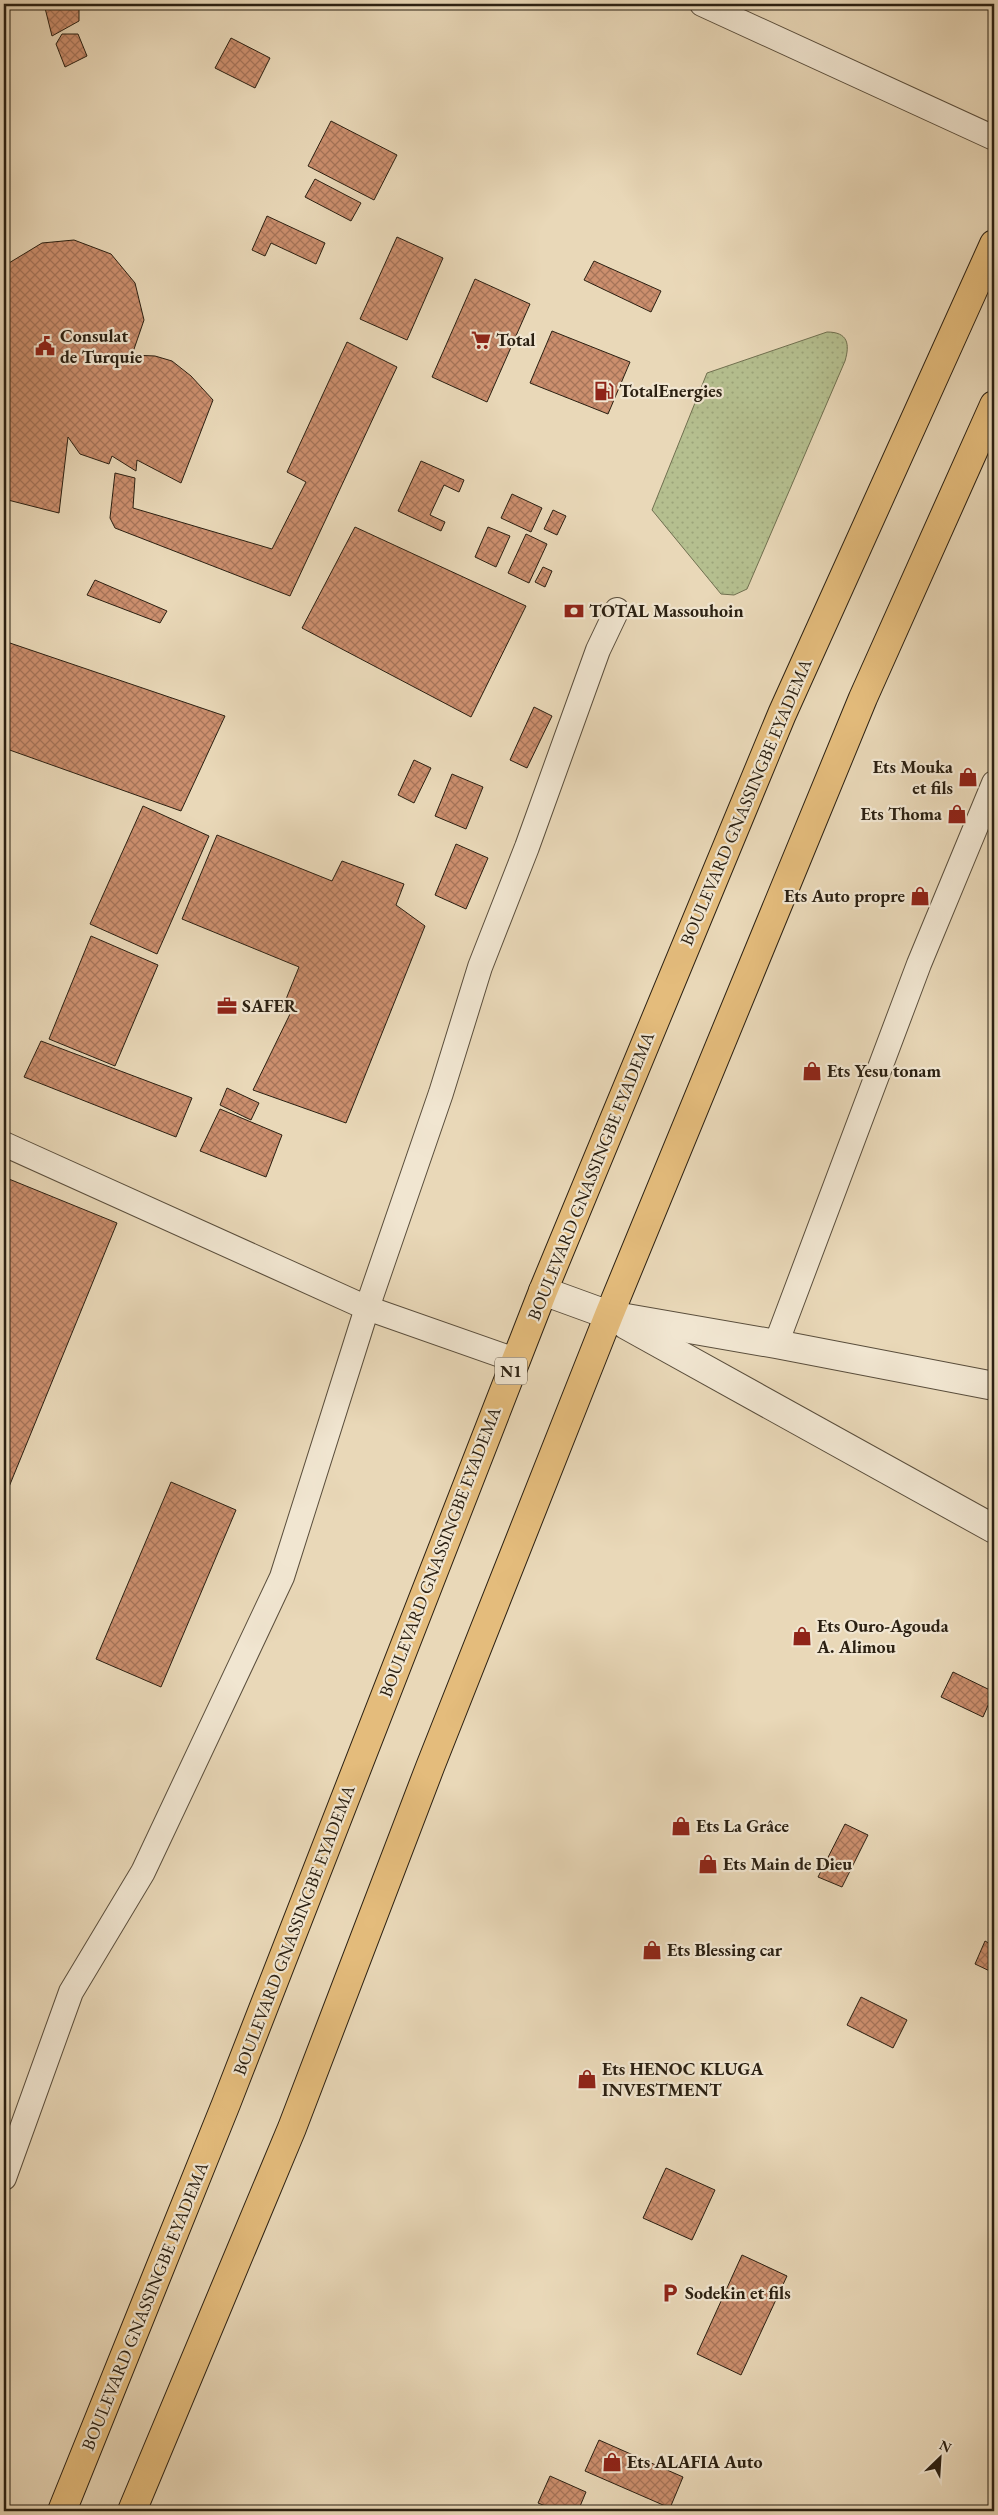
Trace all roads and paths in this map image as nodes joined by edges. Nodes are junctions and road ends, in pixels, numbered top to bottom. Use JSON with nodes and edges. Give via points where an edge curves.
{"nodes":[{"id":1,"x":702,"y":4,"type":"edge"},
{"id":2,"x":994,"y":138,"type":"edge"},
{"id":3,"x":994,"y":244,"type":"edge"},
{"id":4,"x":994,"y":405,"type":"edge"},
{"id":5,"x":988,"y":438,"type":"edge"},
{"id":6,"x":617,"y":610,"type":"dead end"},
{"id":7,"x":994,"y":783,"type":"edge"},
{"id":8,"x":4,"y":1144,"type":"edge"},
{"id":9,"x":543,"y":1291,"type":"junction"},
{"id":10,"x":367,"y":1308,"type":"junction"},
{"id":11,"x":609,"y":1315,"type":"junction"},
{"id":12,"x":776,"y":1344,"type":"junction"},
{"id":13,"x":515,"y":1360,"type":"junction"},
{"id":14,"x":994,"y":1386,"type":"edge"},
{"id":15,"x":994,"y":1530,"type":"edge"},
{"id":16,"x":4,"y":2178,"type":"edge"},
{"id":17,"x":62,"y":2511,"type":"edge"},
{"id":18,"x":132,"y":2511,"type":"edge"}],
"edges":[{"from":1,"to":2,"type":"lane"},
{"from":3,"to":9,"type":"highway","name":"BOULEVARD GNASSINGBE EYADEMA","number":"N1","via":[[782,714]]},
{"from":4,"to":5,"type":"highway"},
{"from":5,"to":11,"type":"highway","via":[[863,698]]},
{"from":6,"to":10,"type":"lane","via":[[598,650],[480,967],[442,1093]]},
{"from":7,"to":12,"type":"lane","via":[[915,973]]},
{"from":8,"to":10,"type":"lane"},
{"from":9,"to":11,"type":"street"},
{"from":9,"to":13,"type":"highway","name":"BOULEVARD GNASSINGBE EYADEMA","number":"N1"},
{"from":10,"to":13,"type":"lane"},
{"from":10,"to":16,"type":"lane","via":[[282,1577],[143,1872],[71,1992]]},
{"from":11,"to":12,"type":"street"},
{"from":11,"to":15,"type":"street"},
{"from":11,"to":18,"type":"highway","via":[[430,1766],[292,2128]]},
{"from":12,"to":14,"type":"street"},
{"from":13,"to":17,"type":"highway","name":"BOULEVARD GNASSINGBE EYADEMA","number":"N1","via":[[226,2104]]}]}
